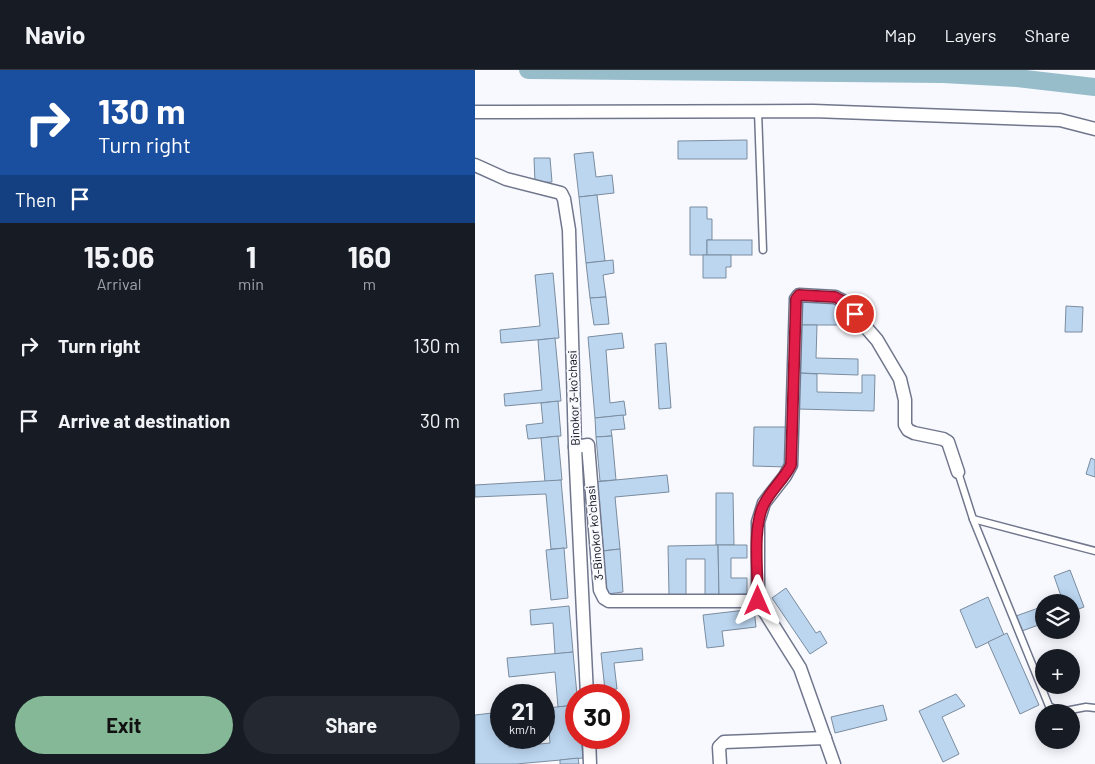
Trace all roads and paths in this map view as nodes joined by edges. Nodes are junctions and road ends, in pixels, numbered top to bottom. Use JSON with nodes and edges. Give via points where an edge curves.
{"nodes":[{"id":1,"x":758,"y":111,"type":"junction"},
{"id":2,"x":475,"y":112,"type":"edge"},
{"id":3,"x":1095,"y":129,"type":"edge"},
{"id":4,"x":475,"y":165,"type":"edge"},
{"id":5,"x":763,"y":250,"type":"dead end"},
{"id":6,"x":575,"y":447,"type":"junction"},
{"id":7,"x":958,"y":472,"type":"joint"},
{"id":8,"x":973,"y":519,"type":"junction"},
{"id":9,"x":1095,"y":551,"type":"edge"},
{"id":10,"x":758,"y":601,"type":"junction"},
{"id":11,"x":586,"y":684,"type":"edge"},
{"id":12,"x":1095,"y":708,"type":"edge"},
{"id":13,"x":825,"y":738,"type":"junction"},
{"id":14,"x":589,"y":749,"type":"edge"},
{"id":15,"x":590,"y":764,"type":"edge"},
{"id":16,"x":720,"y":764,"type":"edge"},
{"id":17,"x":834,"y":764,"type":"edge"}],
"edges":[{"from":1,"to":2,"type":"street"},
{"from":1,"to":3,"type":"street","via":[[1060,120]]},
{"from":1,"to":5,"type":"lane"},
{"from":4,"to":6,"type":"street","name":"Binokor 3-koʻchasi","via":[[505,178],[561,194],[564,199],[569,230]]},
{"from":6,"to":10,"type":"street","name":"3-Binokor koʻchasi","via":[[588,445],[603,598],[609,601]]},
{"from":6,"to":11,"type":"street","name":"Binokor 3-koʻchasi"},
{"from":7,"to":8,"type":"lane"},
{"from":7,"to":10,"type":"street","via":[[948,442],[908,430],[900,379],[877,340],[843,301],[835,297],[799,295],[796,299],[791,465],[764,503],[758,522]]},
{"from":8,"to":9,"type":"lane"},
{"from":8,"to":12,"type":"lane","via":[[1049,706],[1060,712]]},
{"from":10,"to":13,"type":"street","via":[[800,668]]},
{"from":13,"to":16,"type":"street","via":[[724,742],[719,747]]},
{"from":13,"to":17,"type":"street"},
{"from":14,"to":15,"type":"street"}]}
